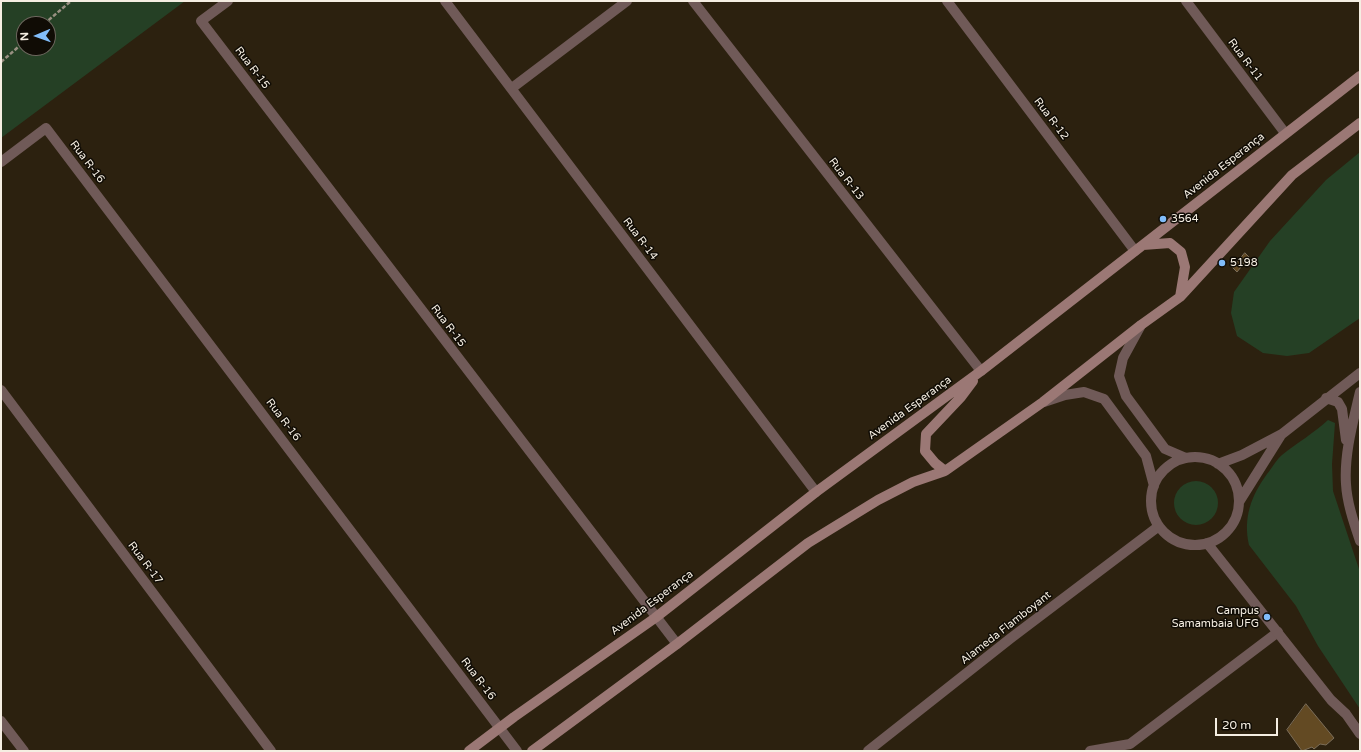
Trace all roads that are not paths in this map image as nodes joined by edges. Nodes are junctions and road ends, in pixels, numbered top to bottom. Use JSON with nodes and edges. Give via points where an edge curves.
{"nodes":[{"id":1,"x":228,"y":1,"type":"edge"},
{"id":2,"x":445,"y":1,"type":"edge"},
{"id":3,"x":627,"y":1,"type":"edge"},
{"id":4,"x":947,"y":1,"type":"edge"},
{"id":5,"x":1186,"y":1,"type":"edge"},
{"id":6,"x":697,"y":2,"type":"edge"},
{"id":7,"x":1360,"y":76,"type":"edge"},
{"id":8,"x":512,"y":88,"type":"junction"},
{"id":9,"x":1360,"y":123,"type":"edge"},
{"id":10,"x":1285,"y":133,"type":"junction"},
{"id":11,"x":1,"y":162,"type":"edge"},
{"id":12,"x":1139,"y":248,"type":"junction"},
{"id":13,"x":1180,"y":297,"type":"junction"},
{"id":14,"x":1141,"y":324,"type":"junction"},
{"id":15,"x":981,"y":371,"type":"junction"},
{"id":16,"x":1360,"y":373,"type":"edge"},
{"id":17,"x":1,"y":390,"type":"edge"},
{"id":18,"x":1360,"y":392,"type":"edge"},
{"id":19,"x":1326,"y":398,"type":"junction"},
{"id":20,"x":1042,"y":402,"type":"junction"},
{"id":21,"x":1282,"y":434,"type":"junction"},
{"id":22,"x":1348,"y":450,"type":"junction"},
{"id":23,"x":1186,"y":458,"type":"junction"},
{"id":24,"x":1218,"y":464,"type":"junction"},
{"id":25,"x":945,"y":471,"type":"junction"},
{"id":26,"x":1154,"y":486,"type":"junction"},
{"id":27,"x":816,"y":492,"type":"junction"},
{"id":28,"x":1239,"y":502,"type":"junction"},
{"id":29,"x":1159,"y":526,"type":"junction"},
{"id":30,"x":1360,"y":542,"type":"edge"},
{"id":31,"x":1207,"y":543,"type":"junction"},
{"id":32,"x":656,"y":618,"type":"junction"},
{"id":33,"x":1278,"y":632,"type":"junction"},
{"id":34,"x":677,"y":644,"type":"junction"},
{"id":35,"x":1,"y":721,"type":"edge"},
{"id":36,"x":500,"y":727,"type":"junction"},
{"id":37,"x":1360,"y":734,"type":"edge"},
{"id":38,"x":24,"y":751,"type":"edge"},
{"id":39,"x":271,"y":751,"type":"edge"},
{"id":40,"x":469,"y":751,"type":"edge"},
{"id":41,"x":517,"y":751,"type":"edge"},
{"id":42,"x":532,"y":751,"type":"edge"},
{"id":43,"x":868,"y":751,"type":"edge"},
{"id":44,"x":1090,"y":751,"type":"edge"}],
"edges":[{"from":1,"to":32,"type":"street","name":"Rua R-15","via":[[201,21]]},
{"from":2,"to":8,"type":"street","name":"Rua R-14"},
{"from":3,"to":8,"type":"street"},
{"from":4,"to":12,"type":"street","name":"Rua R-12"},
{"from":5,"to":10,"type":"street","name":"Rua R-11"},
{"from":6,"to":15,"type":"street","name":"Rua R-13"},
{"from":7,"to":10,"type":"main road","name":"Avenida Esperança"},
{"from":8,"to":27,"type":"street","name":"Rua R-14"},
{"from":9,"to":13,"type":"main road","via":[[1292,175]]},
{"from":10,"to":12,"type":"main road","name":"Avenida Esperança"},
{"from":11,"to":36,"type":"street","name":"Rua R-16","via":[[46,128]]},
{"from":12,"to":13,"type":"main road","via":[[1170,242],[1181,252],[1185,267]]},
{"from":12,"to":15,"type":"main road","name":"Avenida Esperança"},
{"from":13,"to":14,"type":"main road"},
{"from":14,"to":20,"type":"main road"},
{"from":14,"to":23,"type":"street","via":[[1123,358],[1119,376],[1126,396],[1165,449]]},
{"from":15,"to":25,"type":"main road","via":[[961,397],[926,434],[925,451]]},
{"from":15,"to":27,"type":"main road","name":"Avenida Esperança"},
{"from":16,"to":19,"type":"street"},
{"from":17,"to":39,"type":"street","name":"Rua R-17"},
{"from":18,"to":22,"type":"street"},
{"from":19,"to":21,"type":"street"},
{"from":19,"to":22,"type":"street","via":[[1338,402],[1342,409]]},
{"from":20,"to":25,"type":"main road"},
{"from":20,"to":26,"type":"street","via":[[1084,392],[1104,399],[1146,456]]},
{"from":21,"to":24,"type":"street","via":[[1242,455]]},
{"from":21,"to":28,"type":"street"},
{"from":22,"to":30,"type":"street","via":[[1346,484]]},
{"from":23,"to":24,"type":"street","via":[[1199,457]]},
{"from":23,"to":26,"type":"street","via":[[1166,467]]},
{"from":24,"to":28,"type":"street","via":[[1231,477],[1237,489]]},
{"from":25,"to":34,"type":"main road","via":[[912,482],[808,543]]},
{"from":26,"to":29,"type":"street","via":[[1151,506]]},
{"from":27,"to":32,"type":"main road","name":"Avenida Esperança"},
{"from":28,"to":31,"type":"street","via":[[1232,525],[1224,534]]},
{"from":29,"to":31,"type":"street","via":[[1178,542],[1191,545]]},
{"from":29,"to":43,"type":"street","name":"Alameda Flamboyant"},
{"from":31,"to":33,"type":"street"},
{"from":32,"to":34,"type":"street","name":"Rua R-15"},
{"from":32,"to":36,"type":"main road","name":"Avenida Esperança"},
{"from":33,"to":37,"type":"street"},
{"from":33,"to":44,"type":"street","via":[[1130,744]]},
{"from":34,"to":42,"type":"main road"},
{"from":35,"to":38,"type":"street"},
{"from":36,"to":40,"type":"main road","name":"Avenida Esperança"},
{"from":36,"to":41,"type":"street","name":"Rua R-16"}]}
